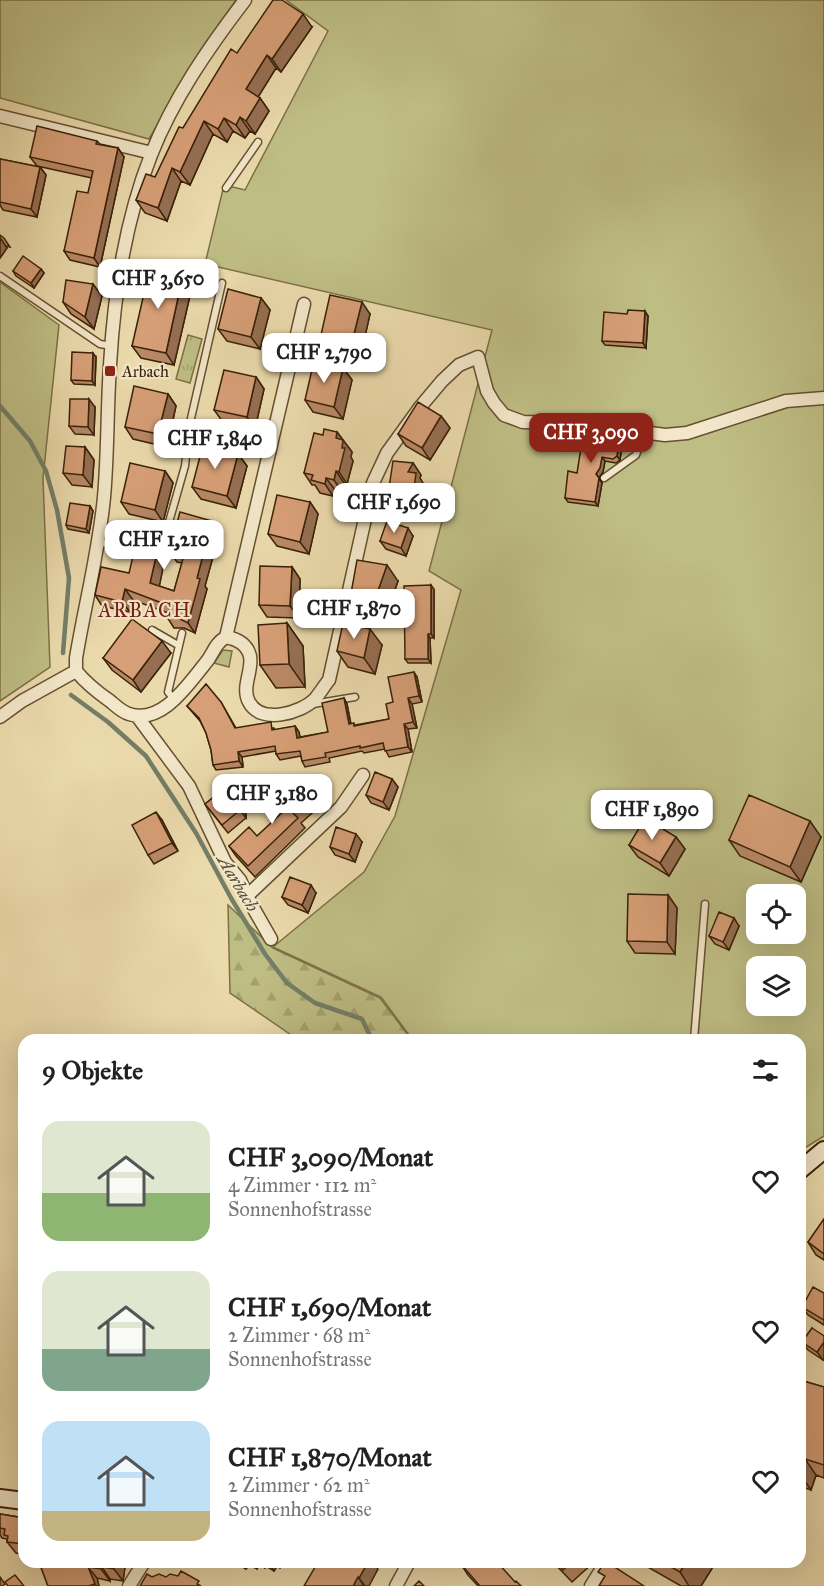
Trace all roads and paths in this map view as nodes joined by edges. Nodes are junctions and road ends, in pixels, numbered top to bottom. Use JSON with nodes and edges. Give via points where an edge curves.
{"nodes":[{"id":1,"x":245,"y":0,"type":"edge"},
{"id":2,"x":0,"y":116,"type":"edge"},
{"id":3,"x":258,"y":142,"type":"dead end"},
{"id":4,"x":152,"y":153,"type":"junction"},
{"id":5,"x":226,"y":188,"type":"dead end"},
{"id":6,"x":0,"y":276,"type":"edge"},
{"id":7,"x":222,"y":283,"type":"dead end"},
{"id":8,"x":304,"y":304,"type":"dead end"},
{"id":9,"x":112,"y":346,"type":"junction"},
{"id":10,"x":824,"y":398,"type":"edge"},
{"id":11,"x":644,"y":432,"type":"junction"},
{"id":12,"x":604,"y":478,"type":"dead end"},
{"id":13,"x":100,"y":528,"type":"junction"},
{"id":14,"x":148,"y":541,"type":"dead end"},
{"id":15,"x":98,"y":542,"type":"junction"},
{"id":16,"x":152,"y":630,"type":"edge"},
{"id":17,"x":182,"y":633,"type":"dead end"},
{"id":18,"x":226,"y":637,"type":"junction"},
{"id":19,"x":178,"y":645,"type":"junction"},
{"id":20,"x":75,"y":671,"type":"junction"},
{"id":21,"x":356,"y":697,"type":"dead end"},
{"id":22,"x":174,"y":700,"type":"junction"},
{"id":23,"x":306,"y":705,"type":"junction"},
{"id":24,"x":137,"y":716,"type":"junction"},
{"id":25,"x":0,"y":717,"type":"edge"},
{"id":26,"x":363,"y":775,"type":"dead end"},
{"id":27,"x":248,"y":895,"type":"junction"},
{"id":28,"x":705,"y":904,"type":"dead end"},
{"id":29,"x":271,"y":939,"type":"dead end"},
{"id":30,"x":694,"y":1034,"type":"edge"},
{"id":31,"x":824,"y":1150,"type":"edge"},
{"id":32,"x":806,"y":1165,"type":"edge"},
{"id":33,"x":0,"y":1498,"type":"edge"},
{"id":34,"x":18,"y":1500,"type":"edge"},
{"id":35,"x":140,"y":1568,"type":"edge"},
{"id":36,"x":406,"y":1568,"type":"edge"},
{"id":37,"x":602,"y":1568,"type":"edge"},
{"id":38,"x":129,"y":1586,"type":"edge"},
{"id":39,"x":396,"y":1586,"type":"edge"},
{"id":40,"x":591,"y":1586,"type":"edge"}],
"edges":[{"from":1,"to":4,"type":"street","via":[[177,102]]},
{"from":2,"to":4,"type":"street"},
{"from":3,"to":5,"type":"lane"},
{"from":4,"to":9,"type":"street","via":[[123,256]]},
{"from":6,"to":9,"type":"lane","via":[[99,344]]},
{"from":7,"to":15,"type":"lane","via":[[189,427],[185,466],[159,557]]},
{"from":8,"to":18,"type":"street"},
{"from":9,"to":13,"type":"street"},
{"from":10,"to":11,"type":"street","via":[[780,402],[687,433]]},
{"from":11,"to":12,"type":"lane","via":[[636,455]]},
{"from":11,"to":23,"type":"street","via":[[574,423],[524,422],[504,415],[487,391],[478,357],[459,365],[421,406],[387,453],[373,483],[329,680],[315,700]]},
{"from":13,"to":14,"type":"lane"},
{"from":13,"to":15,"type":"street"},
{"from":15,"to":20,"type":"street"},
{"from":16,"to":19,"type":"lane"},
{"from":17,"to":19,"type":"lane"},
{"from":18,"to":22,"type":"street","via":[[216,643],[208,660]]},
{"from":18,"to":23,"type":"street","via":[[246,647],[250,657],[246,687],[249,703],[258,712],[276,716]]},
{"from":19,"to":22,"type":"lane","via":[[168,692]]},
{"from":20,"to":24,"type":"street","via":[[91,688],[126,713]]},
{"from":20,"to":25,"type":"street"},
{"from":21,"to":23,"type":"lane"},
{"from":22,"to":24,"type":"street","via":[[154,714]]},
{"from":24,"to":27,"type":"street","via":[[189,786],[225,862]]},
{"from":26,"to":27,"type":"street","via":[[341,807]]},
{"from":27,"to":29,"type":"street"},
{"from":28,"to":30,"type":"lane"},
{"from":31,"to":32,"type":"main road"},
{"from":33,"to":34,"type":"main road"},
{"from":35,"to":38,"type":"street"},
{"from":36,"to":39,"type":"street"},
{"from":37,"to":40,"type":"street"}]}
